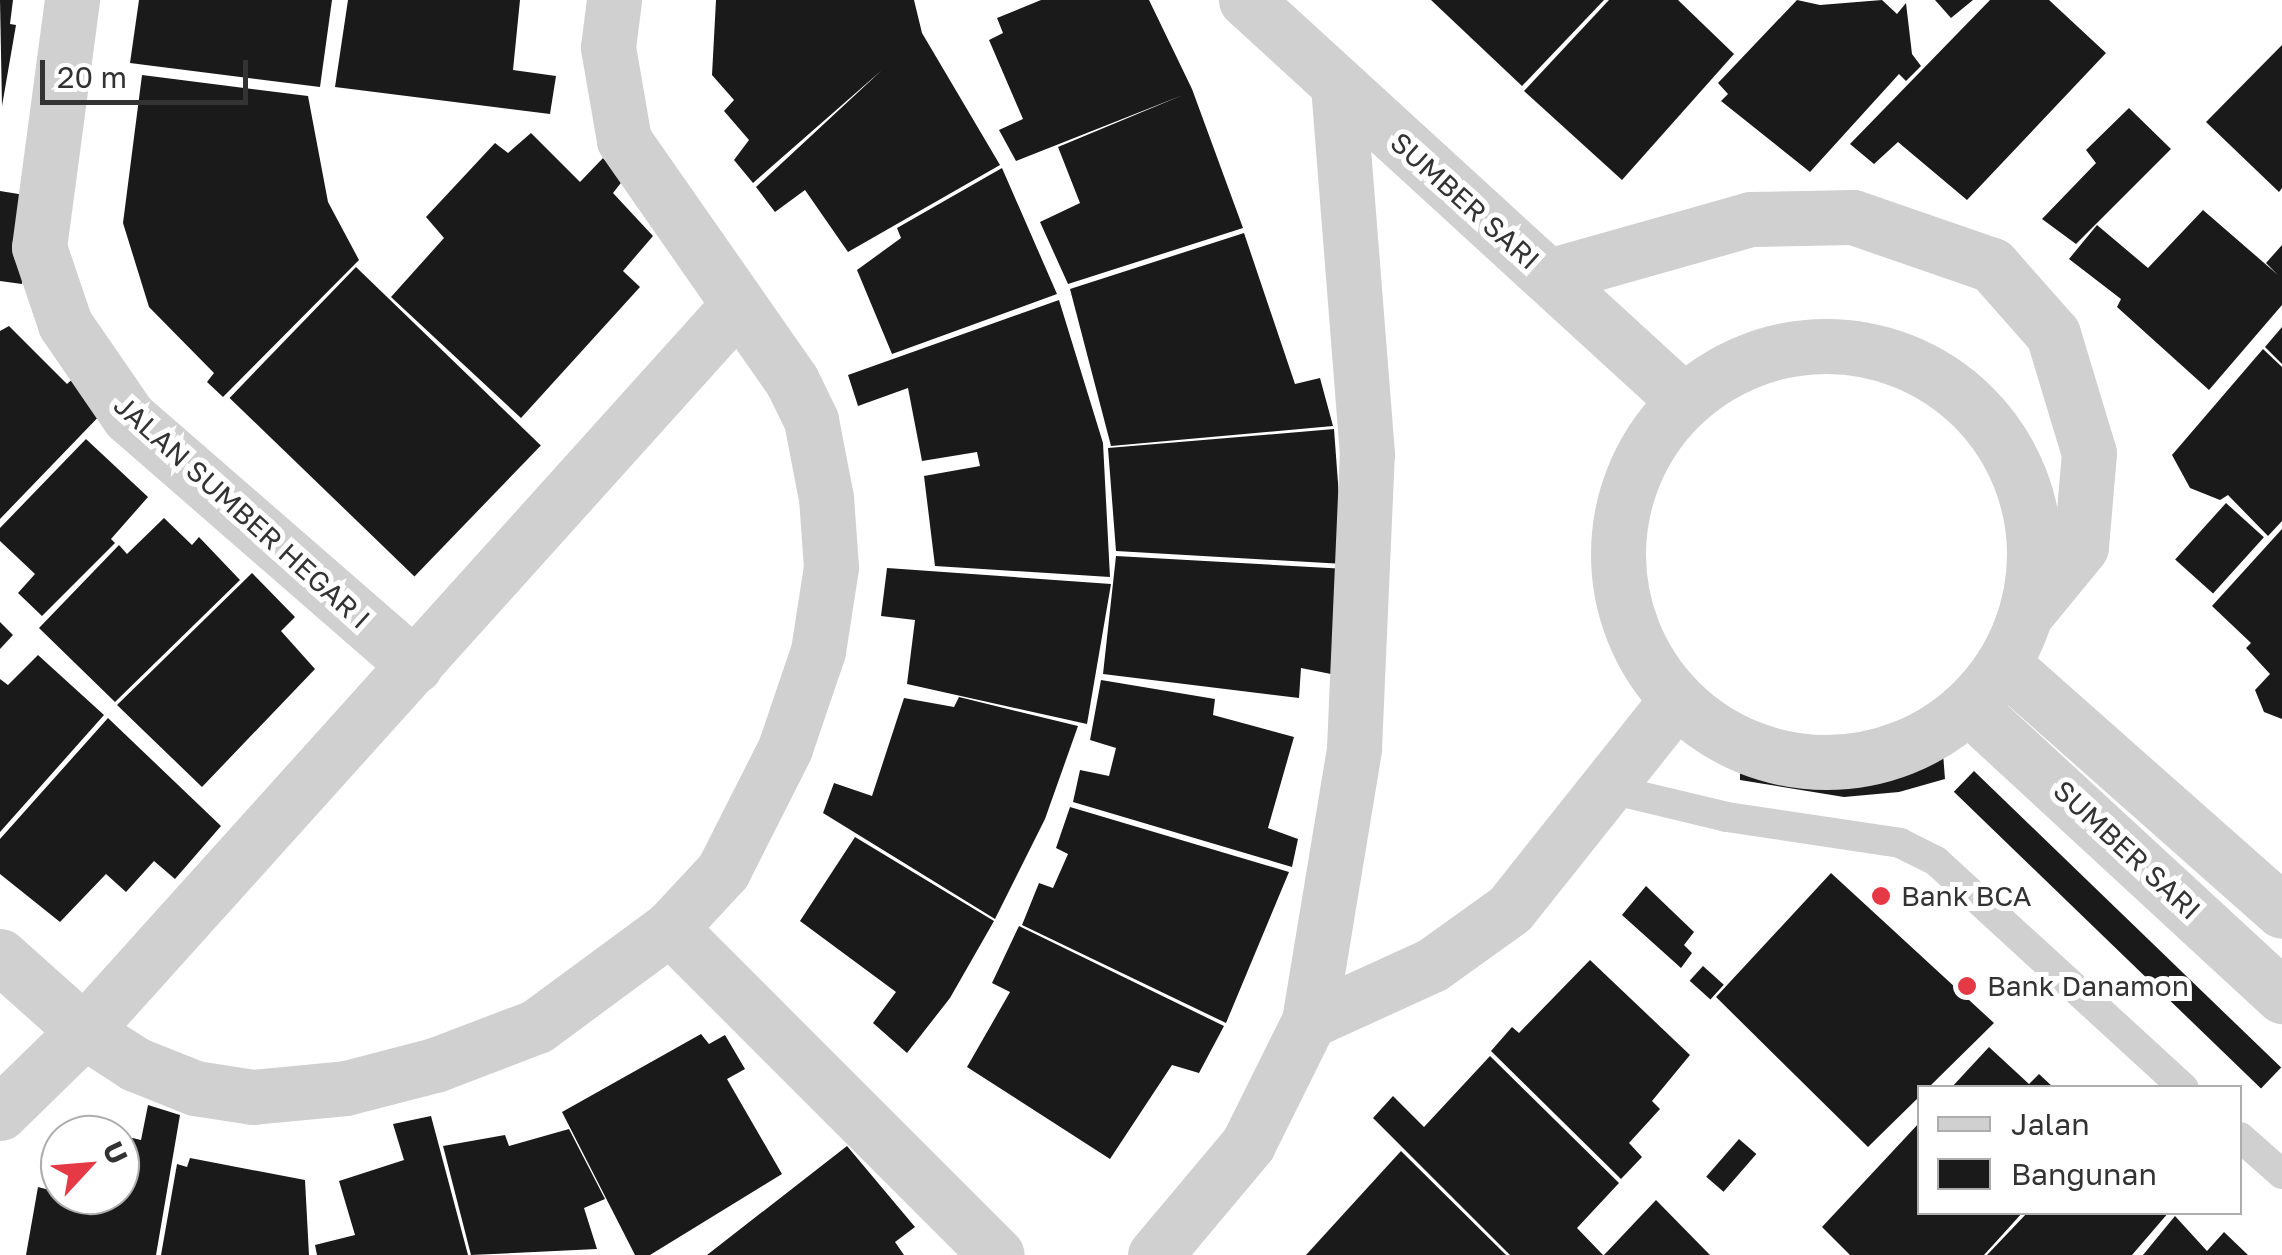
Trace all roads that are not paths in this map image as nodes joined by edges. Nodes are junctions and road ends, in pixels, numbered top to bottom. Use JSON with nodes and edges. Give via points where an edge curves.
{"nodes":[{"id":1,"x":72,"y":0,"type":"edge"},
{"id":2,"x":614,"y":0,"type":"edge"},
{"id":3,"x":1246,"y":0,"type":"edge"},
{"id":4,"x":1338,"y":85,"type":"junction"},
{"id":5,"x":1549,"y":276,"type":"junction"},
{"id":6,"x":738,"y":305,"type":"junction"},
{"id":7,"x":1684,"y":401,"type":"junction"},
{"id":8,"x":2026,"y":615,"type":"junction"},
{"id":9,"x":2004,"y":665,"type":"junction"},
{"id":10,"x":415,"y":666,"type":"junction"},
{"id":11,"x":1676,"y":700,"type":"junction"},
{"id":12,"x":1970,"y":708,"type":"junction"},
{"id":13,"x":1606,"y":788,"type":"junction"},
{"id":14,"x":2282,"y":911,"type":"edge"},
{"id":15,"x":670,"y":928,"type":"junction"},
{"id":16,"x":0,"y":956,"type":"edge"},
{"id":17,"x":2282,"y":996,"type":"edge"},
{"id":18,"x":1309,"y":1021,"type":"junction"},
{"id":19,"x":84,"y":1031,"type":"junction"},
{"id":20,"x":2181,"y":1085,"type":"edge"},
{"id":21,"x":0,"y":1113,"type":"edge"},
{"id":22,"x":2242,"y":1138,"type":"edge"},
{"id":23,"x":2282,"y":1174,"type":"edge"},
{"id":24,"x":997,"y":1255,"type":"edge"},
{"id":25,"x":1154,"y":1255,"type":"edge"}],
"edges":[{"from":1,"to":10,"type":"street","name":"JALAN SUMBER HEGAR I","via":[[39,247],[65,324],[129,417]]},
{"from":2,"to":6,"type":"street","via":[[608,47],[624,140]]},
{"from":3,"to":4,"type":"street","name":"SUMBER SARI"},
{"from":4,"to":5,"type":"street","name":"SUMBER SARI"},
{"from":4,"to":18,"type":"street","via":[[1368,454],[1354,748]]},
{"from":5,"to":7,"type":"street","name":"SUMBER SARI"},
{"from":5,"to":8,"type":"street","via":[[1750,218],[1854,217],[1992,265],[2053,334],[2089,453],[2081,547]]},
{"from":6,"to":10,"type":"street"},
{"from":6,"to":15,"type":"street","via":[[811,420],[831,567],[818,651],[766,792],[723,871]]},
{"from":7,"to":8,"type":"street","via":[[1728,369],[1779,351],[1832,345],[1887,354],[1936,376],[1978,412],[2010,456],[2028,507],[2034,562]]},
{"from":7,"to":11,"type":"street","via":[[1644,452],[1627,499],[1619,581],[1639,645]]},
{"from":8,"to":9,"type":"street"},
{"from":9,"to":12,"type":"street"},
{"from":9,"to":14,"type":"street","name":"SUMBER SARI"},
{"from":10,"to":19,"type":"street"},
{"from":11,"to":12,"type":"street","via":[[1744,745],[1790,760],[1854,763],[1917,744]]},
{"from":11,"to":13,"type":"street"},
{"from":12,"to":17,"type":"street","name":"SUMBER SARI"},
{"from":13,"to":18,"type":"street","via":[[1510,909],[1432,965]]},
{"from":13,"to":20,"type":"lane","via":[[1727,817],[1900,843],[1924,855]]},
{"from":15,"to":19,"type":"street","via":[[537,1026],[435,1065],[346,1088],[254,1097],[195,1088],[135,1064]]},
{"from":15,"to":24,"type":"street"},
{"from":16,"to":19,"type":"street"},
{"from":18,"to":25,"type":"street","via":[[1248,1144]]},
{"from":19,"to":21,"type":"street"},
{"from":22,"to":23,"type":"lane"}]}
